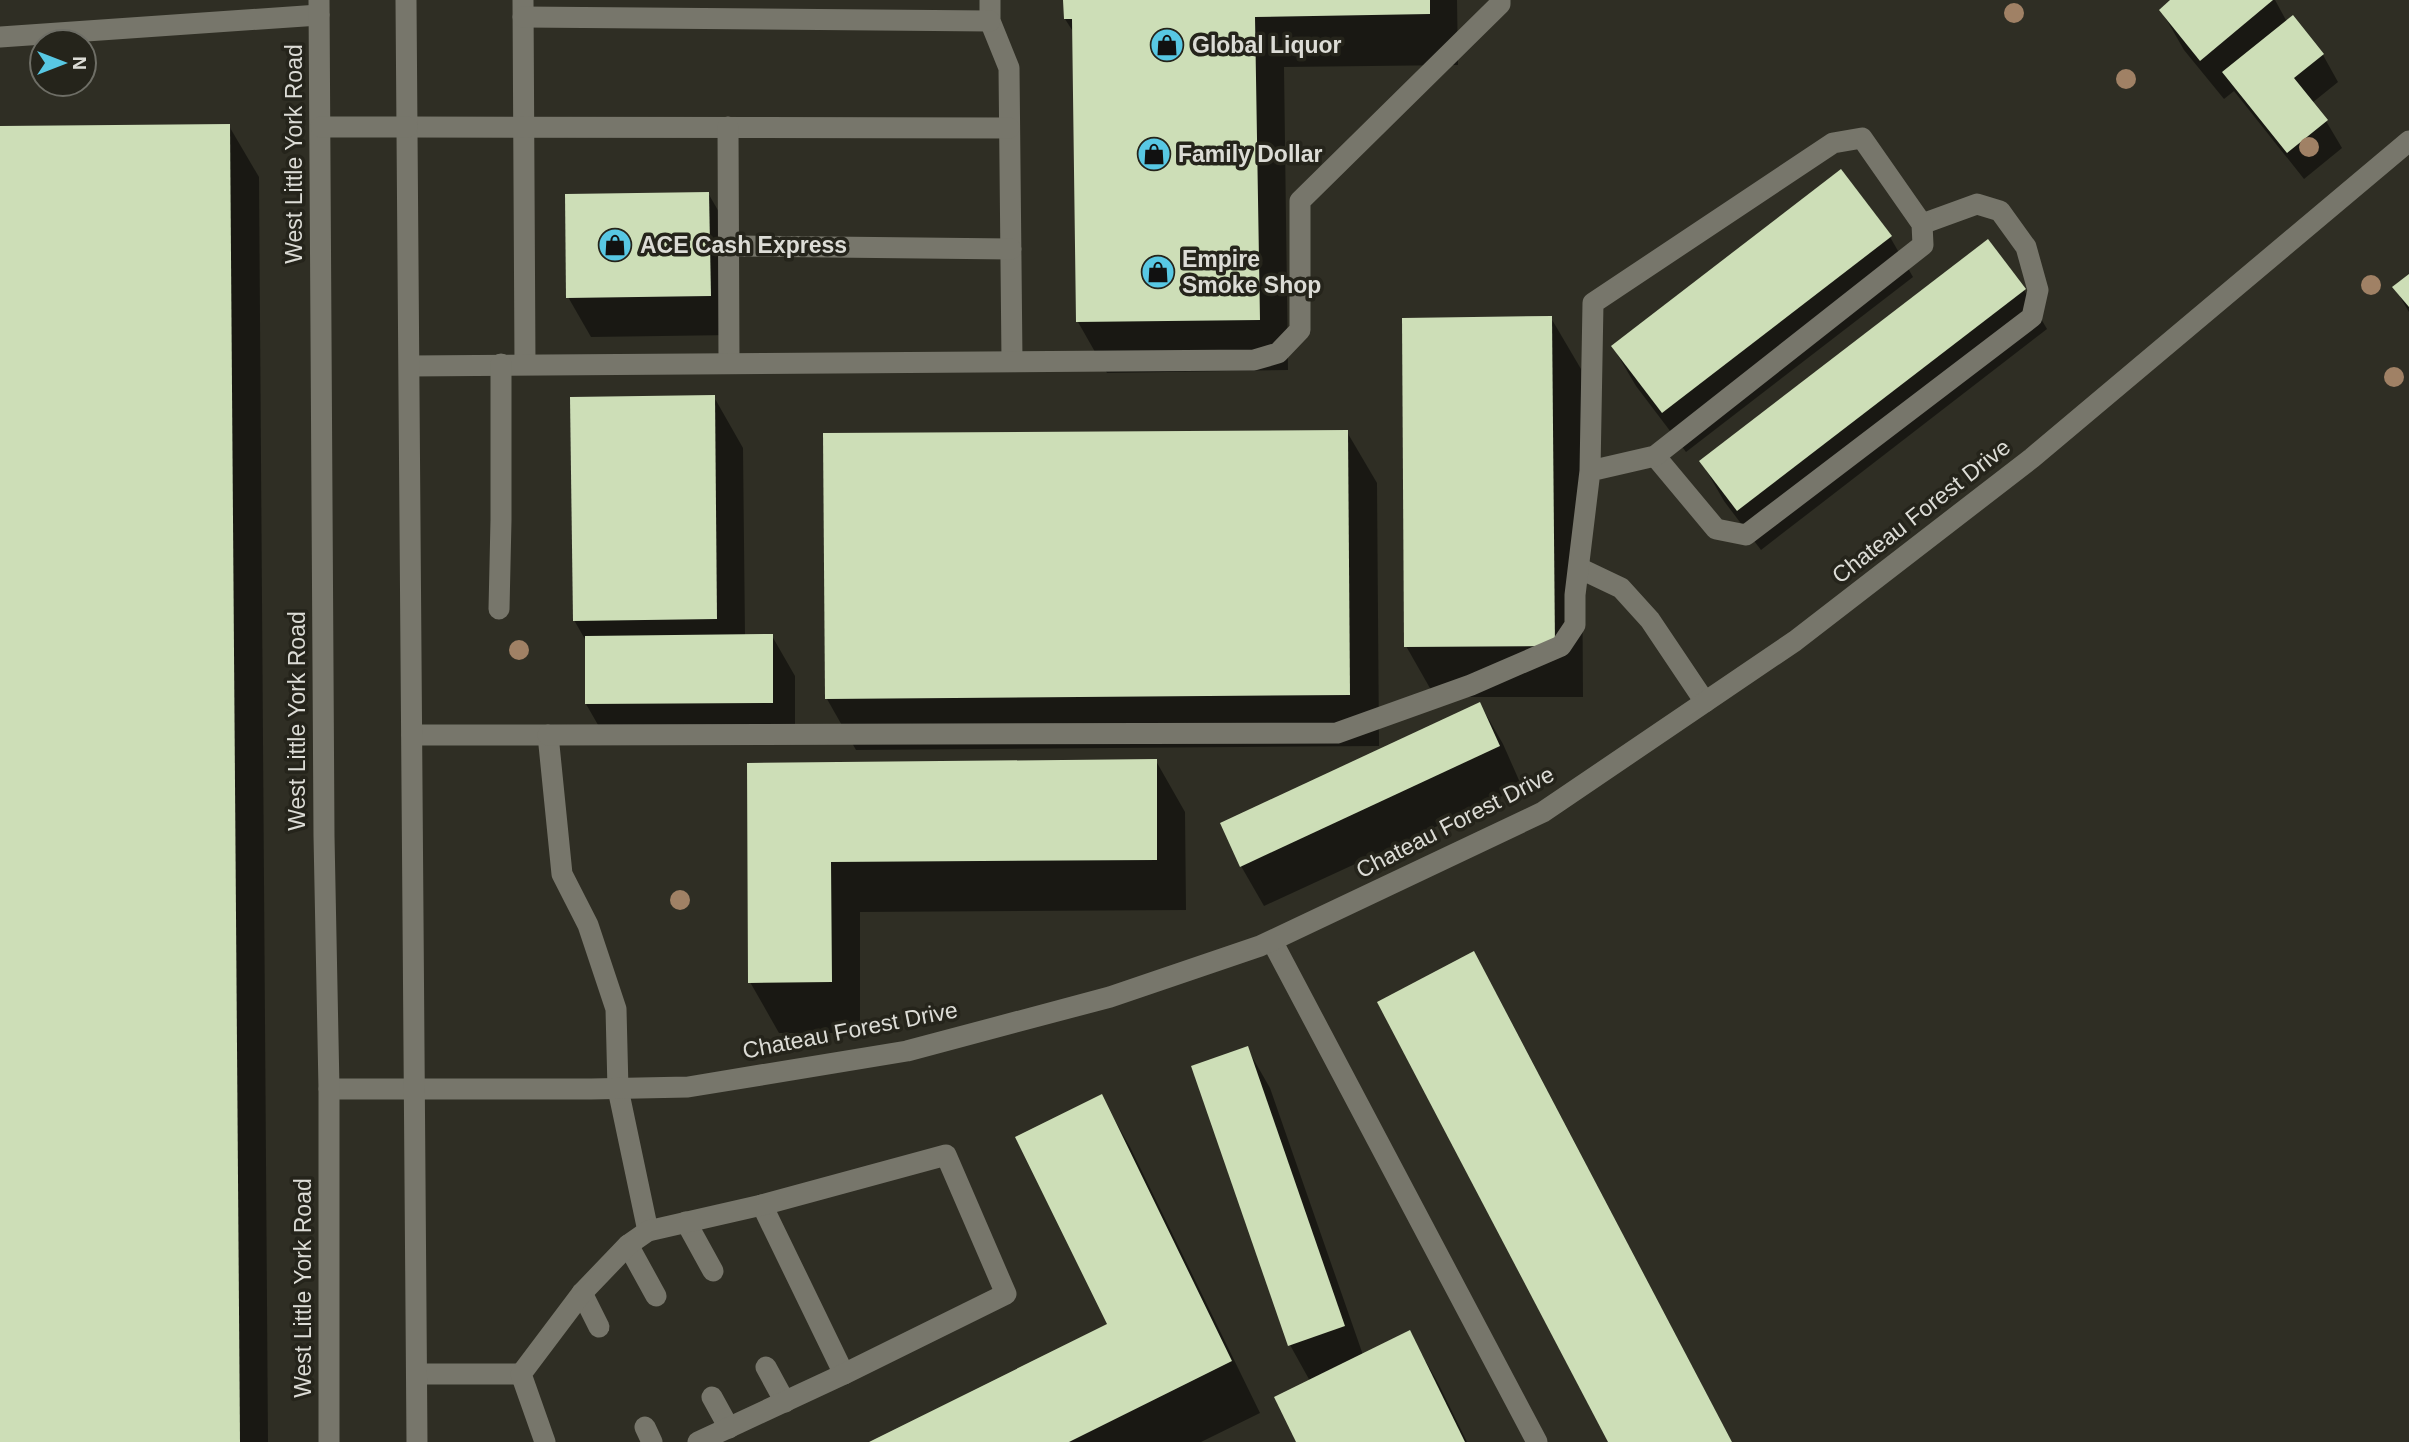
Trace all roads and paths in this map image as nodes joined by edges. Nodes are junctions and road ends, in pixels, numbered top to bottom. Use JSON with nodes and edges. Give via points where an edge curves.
{"nodes":[{"id":1,"x":406,"y":0,"type":"edge"},
{"id":2,"x":1500,"y":0,"type":"edge"},
{"id":3,"x":319,"y":8,"type":"edge"},
{"id":4,"x":523,"y":9,"type":"edge"},
{"id":5,"x":990,"y":10,"type":"edge"},
{"id":6,"x":0,"y":37,"type":"edge"},
{"id":7,"x":321,"y":127,"type":"junction"},
{"id":8,"x":407,"y":127,"type":"junction"},
{"id":9,"x":524,"y":127,"type":"junction"},
{"id":10,"x":728,"y":127,"type":"junction"},
{"id":11,"x":1009,"y":128,"type":"junction"},
{"id":12,"x":2409,"y":141,"type":"edge"},
{"id":13,"x":1922,"y":224,"type":"junction"},
{"id":14,"x":729,"y":246,"type":"junction"},
{"id":15,"x":1011,"y":248,"type":"junction"},
{"id":16,"x":1012,"y":360,"type":"junction"},
{"id":17,"x":729,"y":362,"type":"junction"},
{"id":18,"x":501,"y":364,"type":"junction"},
{"id":19,"x":525,"y":364,"type":"junction"},
{"id":20,"x":410,"y":366,"type":"junction"},
{"id":21,"x":1655,"y":456,"type":"junction"},
{"id":22,"x":1590,"y":471,"type":"junction"},
{"id":23,"x":1579,"y":568,"type":"junction"},
{"id":24,"x":499,"y":609,"type":"dead end"},
{"id":25,"x":1705,"y":702,"type":"junction"},
{"id":26,"x":412,"y":735,"type":"junction"},
{"id":27,"x":548,"y":735,"type":"junction"},
{"id":28,"x":1272,"y":941,"type":"junction"},
{"id":29,"x":329,"y":1089,"type":"junction"},
{"id":30,"x":414,"y":1089,"type":"junction"},
{"id":31,"x":618,"y":1089,"type":"junction"},
{"id":32,"x":762,"y":1205,"type":"junction"},
{"id":33,"x":686,"y":1222,"type":"junction"},
{"id":34,"x":648,"y":1231,"type":"junction"},
{"id":35,"x":628,"y":1245,"type":"junction"},
{"id":36,"x":713,"y":1271,"type":"dead end"},
{"id":37,"x":582,"y":1293,"type":"junction"},
{"id":38,"x":656,"y":1296,"type":"dead end"},
{"id":39,"x":599,"y":1327,"type":"dead end"},
{"id":40,"x":766,"y":1367,"type":"dead end"},
{"id":41,"x":417,"y":1374,"type":"junction"},
{"id":42,"x":522,"y":1374,"type":"junction"},
{"id":43,"x":844,"y":1374,"type":"junction"},
{"id":44,"x":712,"y":1397,"type":"dead end"},
{"id":45,"x":785,"y":1402,"type":"junction"},
{"id":46,"x":729,"y":1428,"type":"junction"},
{"id":47,"x":329,"y":1442,"type":"edge"},
{"id":48,"x":417,"y":1442,"type":"edge"},
{"id":49,"x":545,"y":1442,"type":"edge"},
{"id":50,"x":698,"y":1442,"type":"edge"},
{"id":51,"x":1538,"y":1442,"type":"edge"}],
"edges":[{"from":1,"to":8,"type":"main road"},
{"from":2,"to":16,"type":"main road","via":[[1300,201],[1300,330],[1278,353],[1254,360]]},
{"from":3,"to":6,"type":"main road"},
{"from":3,"to":7,"type":"main road","name":"West Little York Road"},
{"from":4,"to":5,"type":"main road"},
{"from":4,"to":9,"type":"main road"},
{"from":5,"to":11,"type":"main road","via":[[1009,68]]},
{"from":7,"to":8,"type":"main road"},
{"from":7,"to":29,"type":"main road","name":"West Little York Road"},
{"from":8,"to":9,"type":"main road"},
{"from":8,"to":20,"type":"main road"},
{"from":9,"to":10,"type":"main road"},
{"from":9,"to":19,"type":"main road"},
{"from":10,"to":11,"type":"main road"},
{"from":10,"to":14,"type":"main road"},
{"from":11,"to":15,"type":"main road"},
{"from":12,"to":25,"type":"main road","name":"Chateau Forest Drive","via":[[2032,458],[1795,642]]},
{"from":13,"to":21,"type":"main road","via":[[1923,245]]},
{"from":13,"to":21,"type":"main road","via":[[1977,204],[2000,211],[2026,247],[2038,290],[2032,317],[1745,535],[1716,529]]},
{"from":13,"to":22,"type":"main road","via":[[1862,138],[1833,143],[1593,303]]},
{"from":14,"to":15,"type":"main road"},
{"from":14,"to":17,"type":"main road"},
{"from":15,"to":16,"type":"main road"},
{"from":16,"to":17,"type":"main road"},
{"from":17,"to":19,"type":"main road"},
{"from":18,"to":19,"type":"main road"},
{"from":18,"to":20,"type":"main road"},
{"from":18,"to":24,"type":"main road"},
{"from":20,"to":26,"type":"main road"},
{"from":21,"to":22,"type":"main road"},
{"from":22,"to":23,"type":"main road"},
{"from":23,"to":25,"type":"main road","via":[[1621,588],[1650,620]]},
{"from":23,"to":27,"type":"main road","via":[[1575,625],[1561,646],[1471,685],[1337,733]]},
{"from":25,"to":28,"type":"main road","name":"Chateau Forest Drive","via":[[1543,812]]},
{"from":26,"to":27,"type":"main road"},
{"from":26,"to":30,"type":"main road"},
{"from":27,"to":31,"type":"main road","via":[[562,874],[587,925],[616,1009]]},
{"from":28,"to":31,"type":"main road","name":"Chateau Forest Drive","via":[[1110,997],[907,1051],[688,1087]]},
{"from":28,"to":51,"type":"main road"},
{"from":29,"to":30,"type":"main road","name":"Chateau Forest Drive"},
{"from":29,"to":47,"type":"main road","name":"West Little York Road"},
{"from":30,"to":31,"type":"main road","name":"Chateau Forest Drive"},
{"from":30,"to":41,"type":"main road"},
{"from":31,"to":34,"type":"main road"},
{"from":32,"to":33,"type":"main road"},
{"from":32,"to":43,"type":"main road"},
{"from":32,"to":43,"type":"main road","via":[[946,1156],[1006,1294]]},
{"from":33,"to":34,"type":"main road"},
{"from":33,"to":36,"type":"main road"},
{"from":34,"to":35,"type":"main road"},
{"from":35,"to":37,"type":"main road"},
{"from":35,"to":38,"type":"main road"},
{"from":37,"to":39,"type":"main road"},
{"from":37,"to":42,"type":"main road"},
{"from":40,"to":45,"type":"main road"},
{"from":41,"to":42,"type":"main road"},
{"from":41,"to":48,"type":"main road"},
{"from":42,"to":49,"type":"main road"},
{"from":43,"to":45,"type":"main road"},
{"from":44,"to":46,"type":"main road"},
{"from":45,"to":46,"type":"main road"},
{"from":46,"to":50,"type":"main road"}]}
